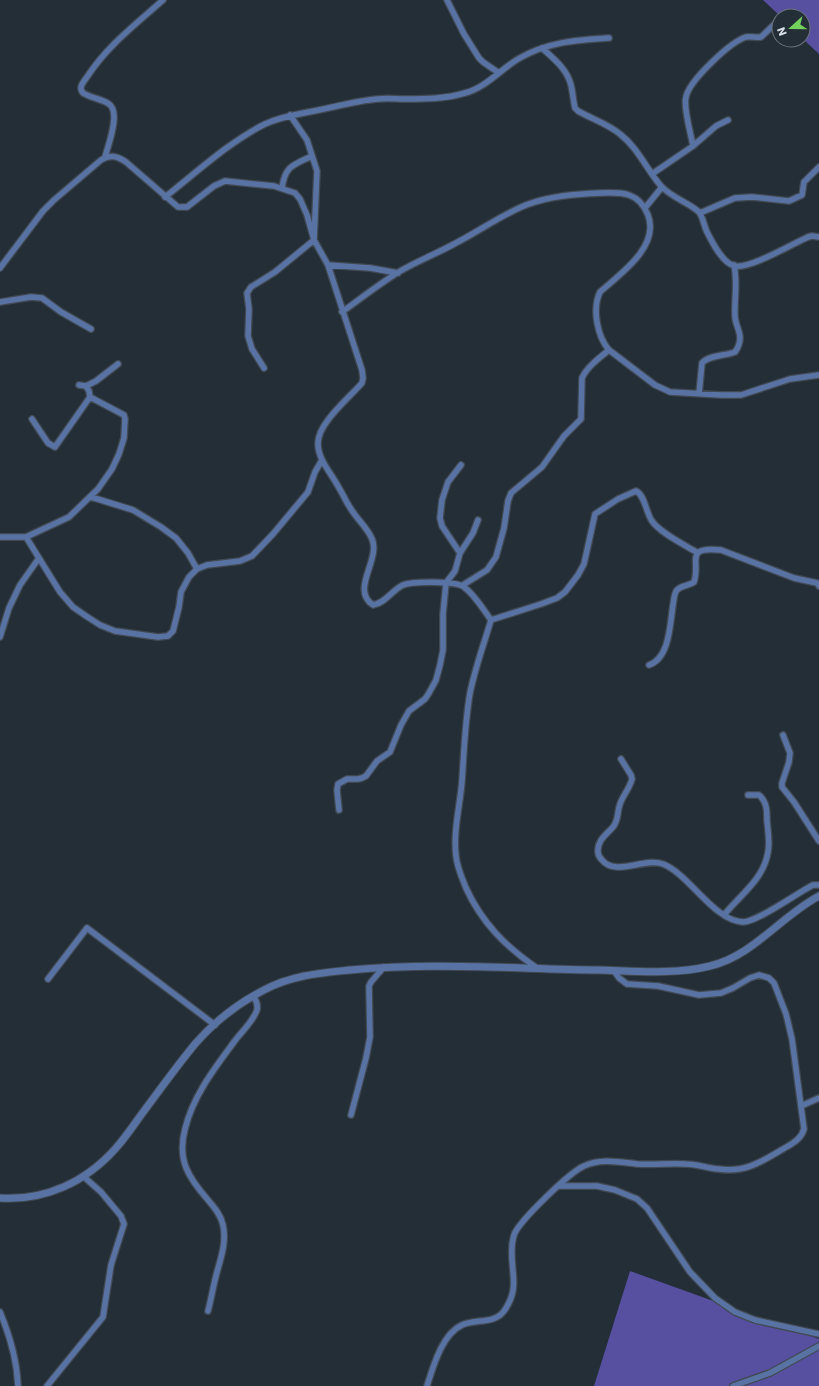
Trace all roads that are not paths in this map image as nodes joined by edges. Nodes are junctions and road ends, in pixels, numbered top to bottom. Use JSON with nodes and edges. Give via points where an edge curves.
{"nodes":[{"id":1,"x":163,"y":0,"type":"edge"},
{"id":2,"x":446,"y":0,"type":"edge"},
{"id":3,"x":771,"y":28,"type":"edge"},
{"id":4,"x":609,"y":38,"type":"dead end"},
{"id":5,"x":542,"y":48,"type":"junction"},
{"id":6,"x":499,"y":73,"type":"junction"},
{"id":7,"x":290,"y":115,"type":"junction"},
{"id":8,"x":728,"y":120,"type":"dead end"},
{"id":9,"x":693,"y":146,"type":"junction"},
{"id":10,"x":312,"y":156,"type":"junction"},
{"id":11,"x":105,"y":157,"type":"junction"},
{"id":12,"x":819,"y":167,"type":"edge"},
{"id":13,"x":652,"y":174,"type":"junction"},
{"id":14,"x":662,"y":187,"type":"junction"},
{"id":15,"x":282,"y":188,"type":"junction"},
{"id":16,"x":165,"y":197,"type":"junction"},
{"id":17,"x":645,"y":208,"type":"junction"},
{"id":18,"x":700,"y":213,"type":"junction"},
{"id":19,"x":819,"y":237,"type":"edge"},
{"id":20,"x":314,"y":240,"type":"junction"},
{"id":21,"x":328,"y":265,"type":"junction"},
{"id":22,"x":734,"y":265,"type":"junction"},
{"id":23,"x":0,"y":268,"type":"edge"},
{"id":24,"x":398,"y":273,"type":"junction"},
{"id":25,"x":0,"y":302,"type":"edge"},
{"id":26,"x":342,"y":312,"type":"junction"},
{"id":27,"x":91,"y":329,"type":"dead end"},
{"id":28,"x":609,"y":350,"type":"junction"},
{"id":29,"x":118,"y":364,"type":"dead end"},
{"id":30,"x":264,"y":368,"type":"dead end"},
{"id":31,"x":819,"y":375,"type":"edge"},
{"id":32,"x":79,"y":385,"type":"dead end"},
{"id":33,"x":86,"y":386,"type":"junction"},
{"id":34,"x":699,"y":394,"type":"junction"},
{"id":35,"x":90,"y":397,"type":"junction"},
{"id":36,"x":32,"y":419,"type":"dead end"},
{"id":37,"x":322,"y":460,"type":"junction"},
{"id":38,"x":461,"y":465,"type":"dead end"},
{"id":39,"x":91,"y":497,"type":"junction"},
{"id":40,"x":478,"y":520,"type":"dead end"},
{"id":41,"x":0,"y":537,"type":"edge"},
{"id":42,"x":26,"y":537,"type":"junction"},
{"id":43,"x":460,"y":553,"type":"junction"},
{"id":44,"x":698,"y":553,"type":"junction"},
{"id":45,"x":39,"y":558,"type":"junction"},
{"id":46,"x":197,"y":569,"type":"junction"},
{"id":47,"x":446,"y":583,"type":"junction"},
{"id":48,"x":463,"y":585,"type":"junction"},
{"id":49,"x":819,"y":586,"type":"edge"},
{"id":50,"x":491,"y":620,"type":"junction"},
{"id":51,"x":0,"y":637,"type":"edge"},
{"id":52,"x":649,"y":665,"type":"dead end"},
{"id":53,"x":783,"y":735,"type":"dead end"},
{"id":54,"x":621,"y":759,"type":"dead end"},
{"id":55,"x":748,"y":795,"type":"dead end"},
{"id":56,"x":338,"y":810,"type":"dead end"},
{"id":57,"x":819,"y":841,"type":"edge"},
{"id":58,"x":819,"y":885,"type":"edge"},
{"id":59,"x":819,"y":896,"type":"edge"},
{"id":60,"x":724,"y":915,"type":"junction"},
{"id":61,"x":384,"y":967,"type":"junction"},
{"id":62,"x":537,"y":968,"type":"junction"},
{"id":63,"x":614,"y":971,"type":"junction"},
{"id":64,"x":48,"y":979,"type":"dead end"},
{"id":65,"x":254,"y":996,"type":"junction"},
{"id":66,"x":215,"y":1025,"type":"junction"},
{"id":67,"x":819,"y":1098,"type":"edge"},
{"id":68,"x":801,"y":1106,"type":"junction"},
{"id":69,"x":351,"y":1115,"type":"dead end"},
{"id":70,"x":84,"y":1176,"type":"junction"},
{"id":71,"x":559,"y":1186,"type":"junction"},
{"id":72,"x":0,"y":1198,"type":"edge"},
{"id":73,"x":0,"y":1312,"type":"edge"},
{"id":74,"x":208,"y":1312,"type":"dead end"},
{"id":75,"x":819,"y":1334,"type":"edge"},
{"id":76,"x":819,"y":1346,"type":"edge"},
{"id":77,"x":18,"y":1386,"type":"edge"},
{"id":78,"x":47,"y":1386,"type":"edge"},
{"id":79,"x":427,"y":1386,"type":"edge"},
{"id":80,"x":733,"y":1386,"type":"edge"}],
"edges":[{"from":1,"to":11,"type":"street","via":[[125,32],[98,61],[82,85],[81,90],[84,93],[109,104],[114,110]]},
{"from":2,"to":6,"type":"street","via":[[479,58]]},
{"from":3,"to":9,"type":"street","via":[[761,37],[747,37],[729,47],[698,77],[689,90],[685,100]]},
{"from":4,"to":5,"type":"street","via":[[556,43]]},
{"from":5,"to":6,"type":"street","via":[[518,59]]},
{"from":5,"to":13,"type":"street","via":[[566,72],[576,108],[621,134],[637,151]]},
{"from":6,"to":7,"type":"street","via":[[475,90],[457,95],[422,99],[375,99]]},
{"from":7,"to":10,"type":"street","via":[[307,140]]},
{"from":7,"to":16,"type":"street","via":[[266,123],[235,143]]},
{"from":8,"to":9,"type":"street","via":[[716,126]]},
{"from":9,"to":13,"type":"street"},
{"from":10,"to":15,"type":"street","via":[[289,168]]},
{"from":10,"to":20,"type":"street","via":[[318,178]]},
{"from":11,"to":16,"type":"street","via":[[118,157],[126,162]]},
{"from":11,"to":23,"type":"street","via":[[48,205]]},
{"from":12,"to":18,"type":"street","via":[[804,182],[802,195],[791,201],[735,198]]},
{"from":13,"to":14,"type":"street"},
{"from":14,"to":17,"type":"street"},
{"from":14,"to":18,"type":"street"},
{"from":15,"to":16,"type":"street","via":[[225,181],[182,208]]},
{"from":15,"to":20,"type":"street","via":[[300,199]]},
{"from":17,"to":24,"type":"street","via":[[627,194],[584,193],[545,200],[513,211]]},
{"from":17,"to":28,"type":"street","via":[[651,230],[646,246],[597,298],[600,333]]},
{"from":18,"to":22,"type":"street","via":[[715,248],[729,264]]},
{"from":19,"to":22,"type":"street","via":[[808,237],[749,264]]},
{"from":20,"to":21,"type":"street"},
{"from":20,"to":30,"type":"street","via":[[275,272],[251,287],[247,293],[248,336],[252,349]]},
{"from":21,"to":24,"type":"street"},
{"from":21,"to":26,"type":"street"},
{"from":22,"to":34,"type":"street","via":[[735,321],[740,333],[739,345],[733,353],[708,358],[702,363]]},
{"from":24,"to":26,"type":"street"},
{"from":25,"to":27,"type":"street","via":[[31,297],[42,298]]},
{"from":26,"to":37,"type":"street","via":[[363,378],[362,383],[321,431],[318,444]]},
{"from":28,"to":34,"type":"street","via":[[662,389]]},
{"from":28,"to":48,"type":"street","via":[[585,372],[582,378],[581,419],[564,436],[542,467],[511,493],[496,557],[487,570]]},
{"from":29,"to":33,"type":"street","via":[[106,375]]},
{"from":31,"to":34,"type":"street","via":[[790,379],[741,395]]},
{"from":32,"to":33,"type":"street"},
{"from":33,"to":35,"type":"street"},
{"from":35,"to":36,"type":"street","via":[[56,447],[48,443]]},
{"from":35,"to":39,"type":"street","via":[[122,413],[125,419],[124,438],[119,454],[112,469]]},
{"from":37,"to":46,"type":"street","via":[[308,492],[252,556],[246,560],[207,565]]},
{"from":37,"to":47,"type":"street","via":[[345,501],[372,540],[374,547],[364,588],[364,594],[369,602],[373,605],[380,603],[407,584]]},
{"from":38,"to":43,"type":"street","via":[[448,482],[440,518],[442,526]]},
{"from":39,"to":42,"type":"street","via":[[69,517]]},
{"from":39,"to":46,"type":"street","via":[[133,510],[156,523],[176,538]]},
{"from":40,"to":43,"type":"street"},
{"from":41,"to":42,"type":"street"},
{"from":42,"to":45,"type":"street"},
{"from":43,"to":47,"type":"street","via":[[454,571]]},
{"from":44,"to":49,"type":"street","via":[[702,550],[721,550],[794,578],[817,583]]},
{"from":44,"to":50,"type":"street","via":[[658,528],[636,491],[595,514],[584,564],[561,595]]},
{"from":44,"to":52,"type":"street","via":[[695,560],[694,582],[675,593],[669,634],[659,660]]},
{"from":45,"to":46,"type":"street","via":[[72,607],[100,625],[116,631],[158,637],[168,636],[173,631],[184,583]]},
{"from":45,"to":51,"type":"street","via":[[20,585],[9,608]]},
{"from":47,"to":48,"type":"street"},
{"from":47,"to":56,"type":"street","via":[[443,650],[436,680],[425,699],[409,711],[390,752],[377,761],[366,776],[347,779],[338,784]]},
{"from":48,"to":50,"type":"street"},
{"from":50,"to":62,"type":"street","via":[[470,692],[456,826],[456,856],[469,894],[486,923],[502,941]]},
{"from":53,"to":57,"type":"street","via":[[790,754],[782,787]]},
{"from":54,"to":60,"type":"street","via":[[632,781],[620,803],[616,824],[601,840],[599,856],[606,864],[615,867],[656,862],[665,865]]},
{"from":55,"to":60,"type":"street","via":[[759,795],[765,804],[768,852],[758,876]]},
{"from":58,"to":60,"type":"street","via":[[804,889],[750,921],[741,922]]},
{"from":59,"to":63,"type":"street","via":[[743,952],[723,962],[691,970]]},
{"from":61,"to":62,"type":"street"},
{"from":61,"to":65,"type":"street","via":[[308,975],[286,980]]},
{"from":61,"to":69,"type":"street","via":[[369,986],[370,1037]]},
{"from":62,"to":63,"type":"street"},
{"from":63,"to":68,"type":"street","via":[[627,984],[658,986],[699,995],[721,993],[759,975],[769,978],[774,983],[791,1033]]},
{"from":64,"to":66,"type":"street","via":[[88,928]]},
{"from":65,"to":66,"type":"street"},
{"from":65,"to":74,"type":"street","via":[[257,1003],[256,1012],[200,1090],[185,1129],[182,1145],[186,1171],[219,1213],[223,1225],[222,1256]]},
{"from":66,"to":70,"type":"street","via":[[196,1043],[115,1149]]},
{"from":67,"to":68,"type":"street"},
{"from":68,"to":71,"type":"street","via":[[804,1129],[800,1138],[750,1167],[733,1170],[687,1164],[639,1164],[608,1160],[582,1166]]},
{"from":70,"to":72,"type":"street","via":[[68,1186],[46,1194],[28,1198]]},
{"from":70,"to":78,"type":"street","via":[[122,1216],[124,1224],[111,1265],[103,1317]]},
{"from":71,"to":75,"type":"street","via":[[597,1186],[637,1199],[648,1208],[690,1272],[715,1298],[735,1312],[755,1320]]},
{"from":71,"to":79,"type":"street","via":[[519,1226],[514,1235],[512,1247],[515,1281],[504,1313],[489,1320],[458,1328],[447,1339],[438,1354]]},
{"from":73,"to":77,"type":"street","via":[[11,1340]]},
{"from":76,"to":80,"type":"street","via":[[770,1373]]}]}
